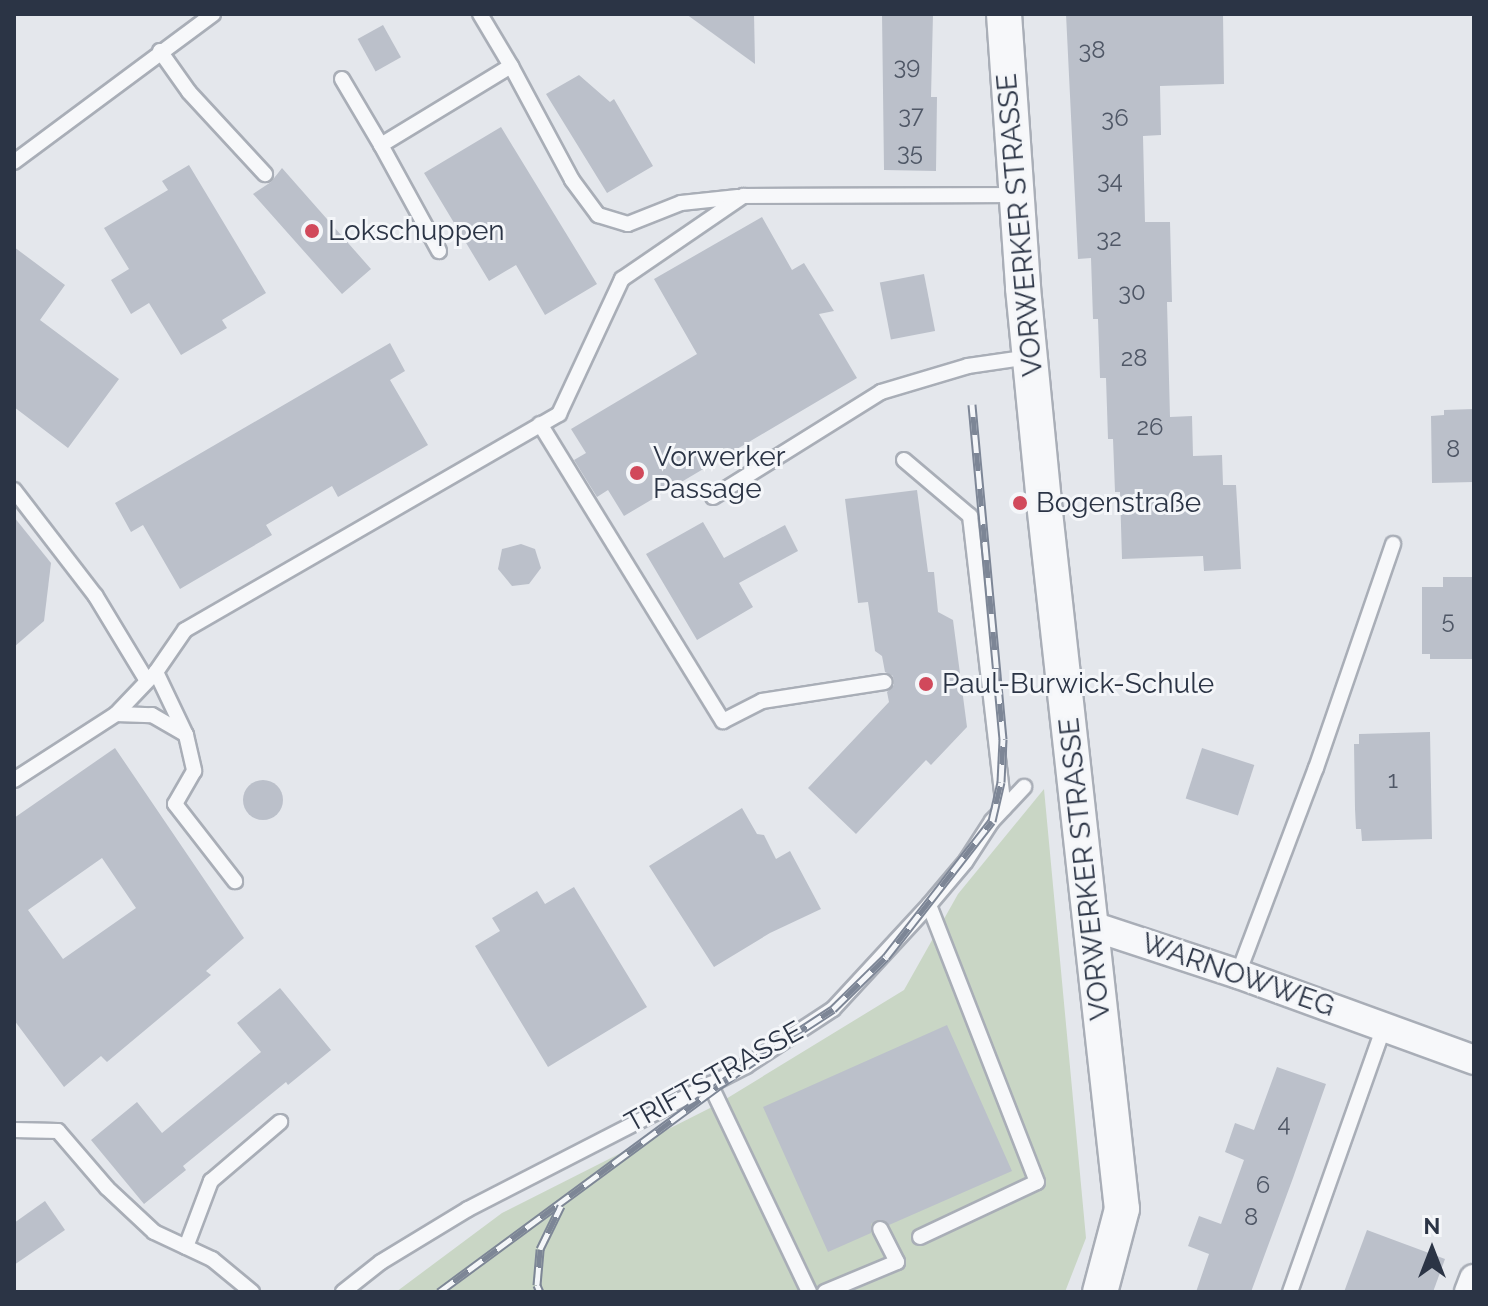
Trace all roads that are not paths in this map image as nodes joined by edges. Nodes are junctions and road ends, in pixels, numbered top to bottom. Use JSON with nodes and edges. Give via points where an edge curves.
{"nodes":[{"id":1,"x":213,"y":14,"type":"edge"},
{"id":2,"x":480,"y":14,"type":"edge"},
{"id":3,"x":1004,"y":14,"type":"edge"},
{"id":4,"x":160,"y":51,"type":"junction"},
{"id":5,"x":511,"y":66,"type":"junction"},
{"id":6,"x":342,"y":79,"type":"dead end"},
{"id":7,"x":381,"y":145,"type":"junction"},
{"id":8,"x":14,"y":162,"type":"edge"},
{"id":9,"x":265,"y":174,"type":"dead end"},
{"id":10,"x":1017,"y":195,"type":"junction"},
{"id":11,"x":743,"y":196,"type":"junction"},
{"id":12,"x":439,"y":251,"type":"dead end"},
{"id":13,"x":1030,"y":357,"type":"junction"},
{"id":14,"x":540,"y":424,"type":"junction"},
{"id":15,"x":904,"y":460,"type":"dead end"},
{"id":16,"x":14,"y":490,"type":"edge"},
{"id":17,"x":713,"y":497,"type":"dead end"},
{"id":18,"x":1393,"y":544,"type":"dead end"},
{"id":19,"x":151,"y":676,"type":"junction"},
{"id":20,"x":885,"y":682,"type":"dead end"},
{"id":21,"x":116,"y":714,"type":"junction"},
{"id":22,"x":186,"y":735,"type":"junction"},
{"id":23,"x":14,"y":780,"type":"edge"},
{"id":24,"x":1024,"y":787,"type":"dead end"},
{"id":25,"x":1004,"y":808,"type":"junction"},
{"id":26,"x":235,"y":881,"type":"dead end"},
{"id":27,"x":929,"y":905,"type":"junction"},
{"id":28,"x":1092,"y":926,"type":"junction"},
{"id":29,"x":1238,"y":974,"type":"junction"},
{"id":30,"x":1384,"y":1026,"type":"junction"},
{"id":31,"x":1474,"y":1060,"type":"edge"},
{"id":32,"x":710,"y":1084,"type":"junction"},
{"id":33,"x":280,"y":1122,"type":"dead end"},
{"id":34,"x":14,"y":1130,"type":"edge"},
{"id":35,"x":880,"y":1229,"type":"dead end"},
{"id":36,"x":920,"y":1237,"type":"dead end"},
{"id":37,"x":186,"y":1247,"type":"junction"},
{"id":38,"x":252,"y":1292,"type":"edge"},
{"id":39,"x":343,"y":1292,"type":"edge"},
{"id":40,"x":809,"y":1292,"type":"edge"},
{"id":41,"x":825,"y":1292,"type":"edge"},
{"id":42,"x":1100,"y":1292,"type":"edge"},
{"id":43,"x":1290,"y":1292,"type":"edge"}],
"edges":[{"from":1,"to":4,"type":"lane"},
{"from":2,"to":5,"type":"lane"},
{"from":3,"to":10,"type":"street","name":"VORWERKER STRASSE"},
{"from":4,"to":8,"type":"lane"},
{"from":4,"to":9,"type":"lane","via":[[189,92]]},
{"from":5,"to":7,"type":"lane"},
{"from":5,"to":11,"type":"lane","via":[[572,180],[598,215],[628,224],[681,203]]},
{"from":6,"to":7,"type":"lane"},
{"from":7,"to":12,"type":"lane"},
{"from":10,"to":11,"type":"lane"},
{"from":10,"to":13,"type":"street","name":"VORWERKER STRASSE"},
{"from":11,"to":14,"type":"lane","via":[[622,279],[559,414]]},
{"from":13,"to":17,"type":"lane","via":[[968,366],[881,392]]},
{"from":13,"to":28,"type":"street","name":"VORWERKER STRASSE"},
{"from":14,"to":19,"type":"lane","via":[[185,630]]},
{"from":14,"to":20,"type":"lane","via":[[723,721],[762,701]]},
{"from":15,"to":25,"type":"lane","via":[[970,516]]},
{"from":16,"to":19,"type":"lane"},
{"from":18,"to":29,"type":"lane"},
{"from":19,"to":21,"type":"lane"},
{"from":19,"to":22,"type":"lane"},
{"from":21,"to":22,"type":"lane","via":[[152,715]]},
{"from":21,"to":23,"type":"lane"},
{"from":22,"to":26,"type":"lane","via":[[194,771],[175,804]]},
{"from":24,"to":25,"type":"lane","name":"TRIFTSTRASSE"},
{"from":25,"to":27,"type":"lane","name":"TRIFTSTRASSE"},
{"from":27,"to":32,"type":"lane","name":"TRIFTSTRASSE","via":[[833,1009]]},
{"from":27,"to":36,"type":"lane","via":[[1037,1182]]},
{"from":28,"to":29,"type":"street","name":"WARNOWWEG"},
{"from":28,"to":42,"type":"street","name":"VORWERKER STRASSE","via":[[1122,1209]]},
{"from":29,"to":30,"type":"street","name":"WARNOWWEG"},
{"from":30,"to":31,"type":"street","name":"WARNOWWEG"},
{"from":30,"to":43,"type":"lane"},
{"from":32,"to":39,"type":"lane","name":"TRIFTSTRASSE","via":[[468,1209]]},
{"from":32,"to":40,"type":"lane"},
{"from":33,"to":37,"type":"lane","via":[[211,1181]]},
{"from":34,"to":37,"type":"lane","via":[[58,1131],[154,1232]]},
{"from":35,"to":41,"type":"lane","via":[[897,1262]]},
{"from":37,"to":38,"type":"lane","via":[[212,1259]]}]}
